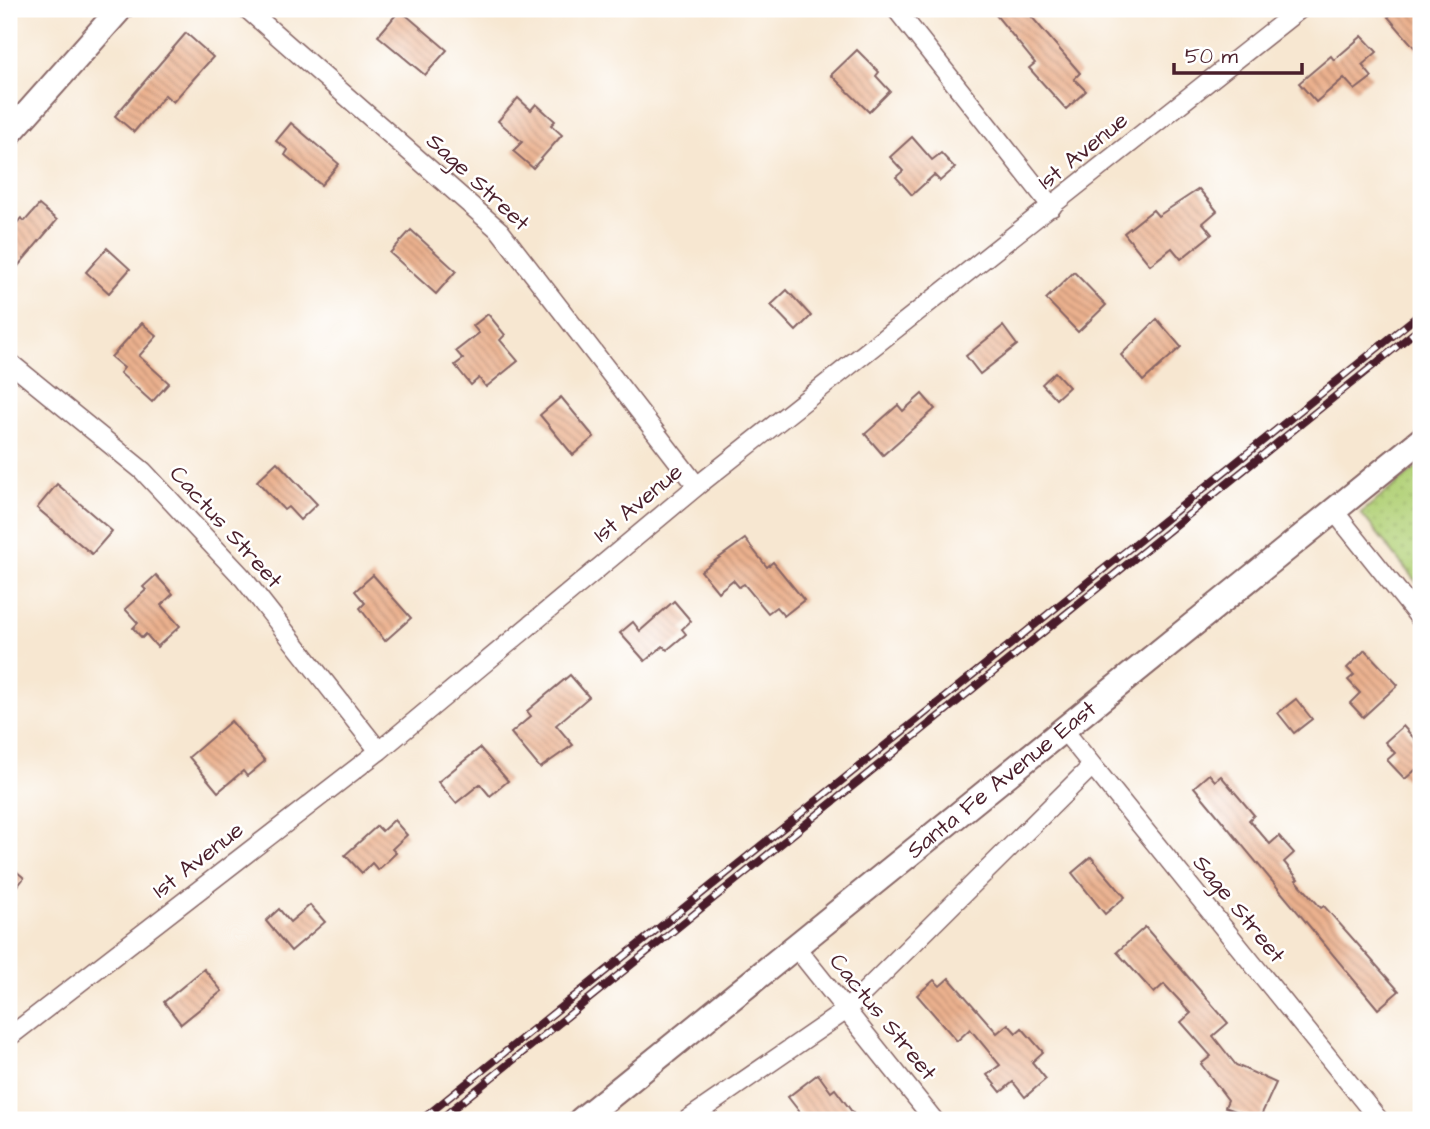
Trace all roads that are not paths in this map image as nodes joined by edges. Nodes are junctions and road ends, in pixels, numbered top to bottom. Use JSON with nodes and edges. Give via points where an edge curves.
{"nodes":[{"id":1,"x":120,"y":9,"type":"edge"},
{"id":2,"x":247,"y":9,"type":"edge"},
{"id":3,"x":896,"y":9,"type":"edge"},
{"id":4,"x":1300,"y":9,"type":"edge"},
{"id":5,"x":9,"y":134,"type":"edge"},
{"id":6,"x":1052,"y":207,"type":"junction"},
{"id":7,"x":9,"y":362,"type":"edge"},
{"id":8,"x":1421,"y":440,"type":"edge"},
{"id":9,"x":697,"y":486,"type":"junction"},
{"id":10,"x":1334,"y":511,"type":"junction"},
{"id":11,"x":1421,"y":620,"type":"edge"},
{"id":12,"x":1062,"y":728,"type":"junction"},
{"id":13,"x":379,"y":751,"type":"junction"},
{"id":14,"x":1091,"y":766,"type":"junction"},
{"id":15,"x":794,"y":945,"type":"junction"},
{"id":16,"x":845,"y":1011,"type":"junction"},
{"id":17,"x":9,"y":1037,"type":"edge"},
{"id":18,"x":582,"y":1120,"type":"edge"},
{"id":19,"x":687,"y":1120,"type":"edge"},
{"id":20,"x":934,"y":1120,"type":"edge"},
{"id":21,"x":1379,"y":1120,"type":"edge"}],
"edges":[{"from":1,"to":5,"type":"street"},
{"from":2,"to":9,"type":"street","name":"Sage Street","via":[[500,231]]},
{"from":3,"to":6,"type":"street"},
{"from":4,"to":6,"type":"street","name":"1st Avenue"},
{"from":6,"to":9,"type":"street","name":"1st Avenue"},
{"from":7,"to":13,"type":"street","name":"Cactus Street","via":[[143,471],[243,578]]},
{"from":8,"to":10,"type":"street","name":"Santa Fe Avenue East"},
{"from":9,"to":13,"type":"street","name":"1st Avenue"},
{"from":10,"to":11,"type":"street"},
{"from":10,"to":12,"type":"street","name":"Santa Fe Avenue East"},
{"from":12,"to":14,"type":"street","name":"Sage Street"},
{"from":12,"to":15,"type":"street","name":"Santa Fe Avenue East"},
{"from":13,"to":17,"type":"street","name":"1st Avenue"},
{"from":14,"to":16,"type":"street"},
{"from":14,"to":21,"type":"street","name":"Sage Street"},
{"from":15,"to":16,"type":"street","name":"Cactus Street"},
{"from":15,"to":18,"type":"street","name":"Santa Fe Avenue East"},
{"from":16,"to":19,"type":"street"},
{"from":16,"to":20,"type":"street","name":"Cactus Street"}]}
